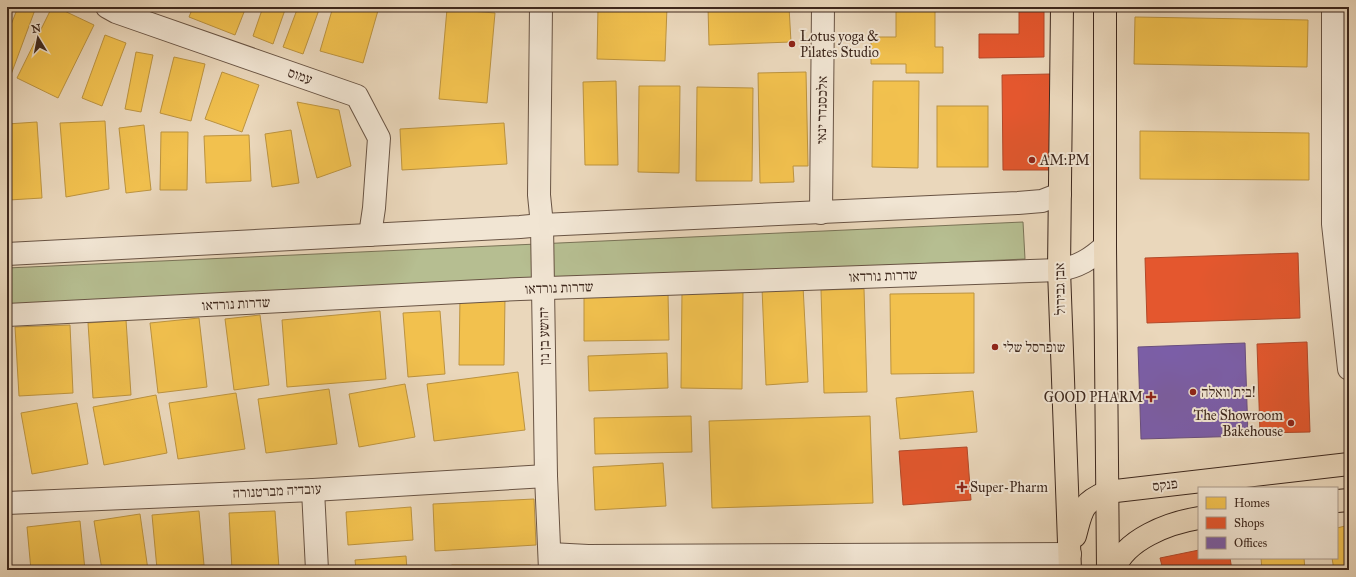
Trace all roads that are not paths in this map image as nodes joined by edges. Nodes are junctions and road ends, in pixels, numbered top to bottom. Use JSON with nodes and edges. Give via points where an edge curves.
{"nodes":[{"id":1,"x":107,"y":7,"type":"edge"},
{"id":2,"x":541,"y":7,"type":"edge"},
{"id":3,"x":823,"y":7,"type":"edge"},
{"id":4,"x":1062,"y":7,"type":"edge"},
{"id":5,"x":1105,"y":7,"type":"edge"},
{"id":6,"x":1333,"y":7,"type":"edge"},
{"id":7,"x":1060,"y":194,"type":"junction"},
{"id":8,"x":821,"y":213,"type":"junction"},
{"id":9,"x":1341,"y":222,"type":"edge"},
{"id":10,"x":542,"y":225,"type":"junction"},
{"id":11,"x":370,"y":235,"type":"junction"},
{"id":12,"x":1105,"y":246,"type":"junction"},
{"id":13,"x":7,"y":254,"type":"edge"},
{"id":14,"x":1059,"y":270,"type":"junction"},
{"id":15,"x":543,"y":289,"type":"junction"},
{"id":16,"x":7,"y":315,"type":"edge"},
{"id":17,"x":1349,"y":369,"type":"edge"},
{"id":18,"x":1349,"y":464,"type":"edge"},
{"id":19,"x":546,"y":476,"type":"junction"},
{"id":20,"x":313,"y":490,"type":"junction"},
{"id":21,"x":1107,"y":492,"type":"junction"},
{"id":22,"x":1349,"y":500,"type":"edge"},
{"id":23,"x":1338,"y":501,"type":"edge"},
{"id":24,"x":7,"y":503,"type":"edge"},
{"id":25,"x":1198,"y":518,"type":"edge"},
{"id":26,"x":550,"y":562,"type":"edge"},
{"id":27,"x":1070,"y":562,"type":"edge"},
{"id":28,"x":890,"y":563,"type":"edge"},
{"id":29,"x":317,"y":570,"type":"edge"},
{"id":30,"x":1108,"y":570,"type":"edge"},
{"id":31,"x":1114,"y":570,"type":"edge"}],
"edges":[{"from":1,"to":11,"type":"street","name":"עמוס","via":[[356,96],[379,138]]},
{"from":2,"to":10,"type":"street","name":"יהושע בן נון","via":[[539,195]]},
{"from":3,"to":8,"type":"street","name":"אלכסנדר ינאי"},
{"from":4,"to":7,"type":"main road","name":"אבן גבירול"},
{"from":5,"to":12,"type":"main road"},
{"from":6,"to":9,"type":"street"},
{"from":7,"to":8,"type":"street","via":[[1042,201],[1018,203]]},
{"from":7,"to":14,"type":"main road","name":"אבן גבירול"},
{"from":8,"to":10,"type":"street"},
{"from":9,"to":17,"type":"street"},
{"from":10,"to":11,"type":"street"},
{"from":10,"to":15,"type":"street","name":"יהושע בן נון"},
{"from":11,"to":13,"type":"street"},
{"from":12,"to":14,"type":"street","name":"שדרות נורדאו","via":[[1080,265]]},
{"from":12,"to":21,"type":"main road"},
{"from":14,"to":15,"type":"street","name":"שדרות נורדאו"},
{"from":14,"to":27,"type":"main road","name":"אבן גבירול"},
{"from":15,"to":16,"type":"street","name":"שדרות נורדאו"},
{"from":15,"to":19,"type":"street","name":"יהושע בן נון"},
{"from":18,"to":21,"type":"main road","name":"פנקס"},
{"from":19,"to":20,"type":"street","name":"עובדיה מברטנורה"},
{"from":19,"to":26,"type":"street","name":"יהושע בן נון"},
{"from":20,"to":24,"type":"street","name":"עובדיה מברטנורה"},
{"from":20,"to":29,"type":"street"},
{"from":21,"to":27,"type":"main road","name":"פנקס","via":[[1088,502],[1082,511]]},
{"from":21,"to":30,"type":"main road"},
{"from":22,"to":23,"type":"main road"},
{"from":25,"to":31,"type":"main road","via":[[1171,525],[1143,538],[1122,555]]},
{"from":26,"to":28,"type":"street","via":[[588,556]]},
{"from":27,"to":28,"type":"street"}]}
